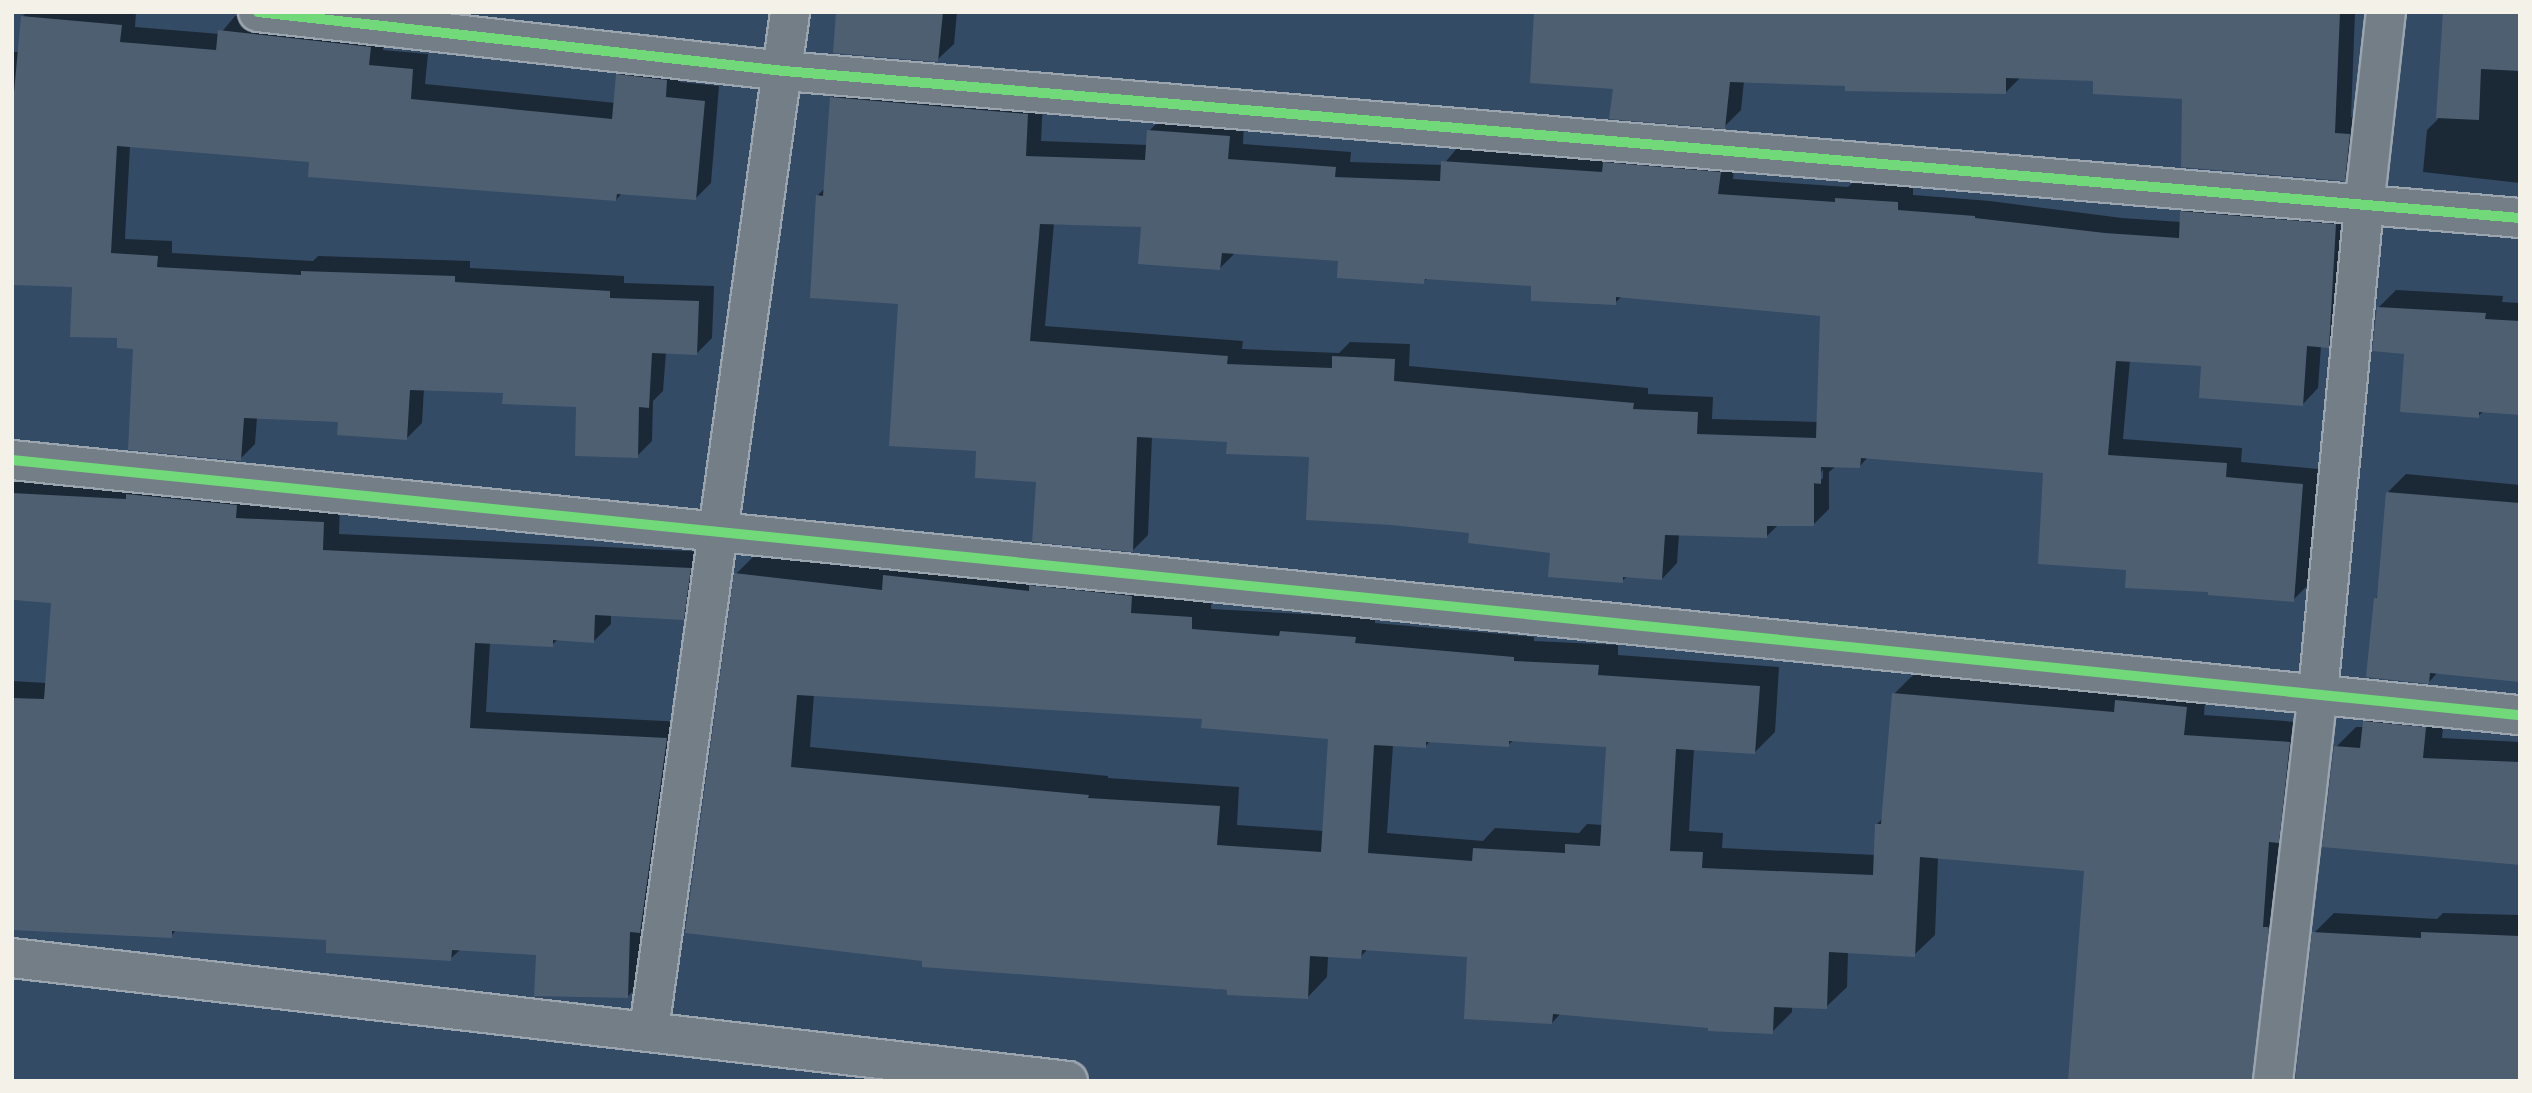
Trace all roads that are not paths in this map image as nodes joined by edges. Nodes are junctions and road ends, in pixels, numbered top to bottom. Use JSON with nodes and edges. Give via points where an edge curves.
{"nodes":[{"id":1,"x":258,"y":12,"type":"edge"},
{"id":2,"x":790,"y":12,"type":"edge"},
{"id":3,"x":2386,"y":12,"type":"edge"},
{"id":4,"x":784,"y":71,"type":"junction"},
{"id":5,"x":2364,"y":206,"type":"junction"},
{"id":6,"x":2520,"y":218,"type":"edge"},
{"id":7,"x":12,"y":460,"type":"edge"},
{"id":8,"x":716,"y":533,"type":"junction"},
{"id":9,"x":2318,"y":693,"type":"junction"},
{"id":10,"x":2520,"y":715,"type":"edge"},
{"id":11,"x":12,"y":958,"type":"edge"},
{"id":12,"x":649,"y":1030,"type":"junction"},
{"id":13,"x":1068,"y":1081,"type":"edge"},
{"id":14,"x":2273,"y":1081,"type":"edge"}],
"edges":[{"from":1,"to":4,"type":"street"},
{"from":2,"to":4,"type":"street"},
{"from":3,"to":5,"type":"street"},
{"from":4,"to":5,"type":"street"},
{"from":4,"to":8,"type":"street"},
{"from":5,"to":6,"type":"street"},
{"from":5,"to":9,"type":"street"},
{"from":7,"to":8,"type":"street"},
{"from":8,"to":9,"type":"street"},
{"from":8,"to":12,"type":"street"},
{"from":9,"to":10,"type":"street"},
{"from":9,"to":14,"type":"street"},
{"from":11,"to":12,"type":"street"},
{"from":12,"to":13,"type":"street"}]}
